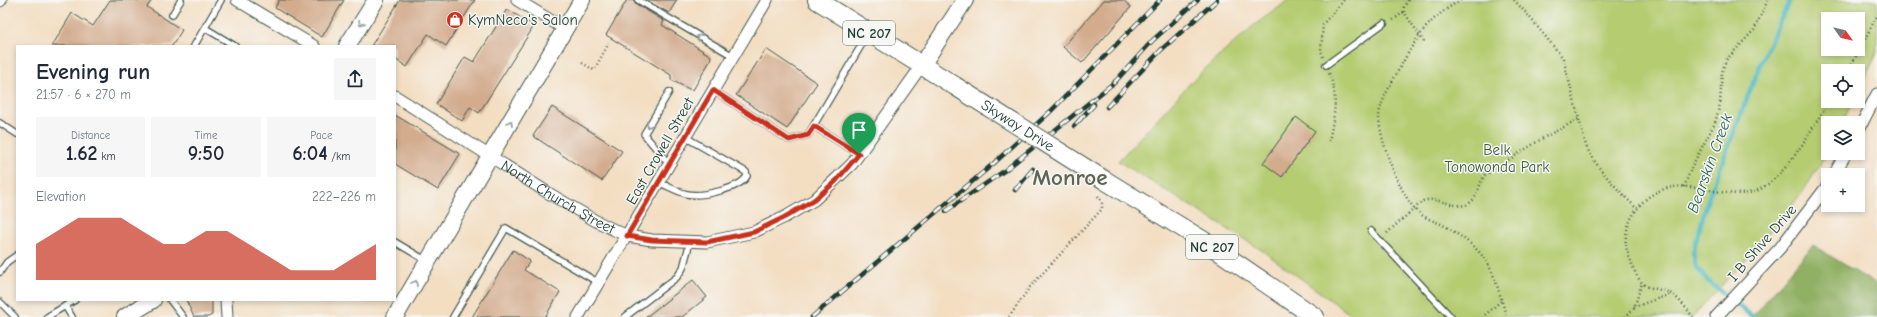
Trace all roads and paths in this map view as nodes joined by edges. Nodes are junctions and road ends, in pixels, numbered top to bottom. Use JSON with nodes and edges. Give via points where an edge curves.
{"nodes":[{"id":1,"x":181,"y":0,"type":"edge"},
{"id":2,"x":221,"y":0,"type":"edge"},
{"id":3,"x":237,"y":0,"type":"edge"},
{"id":4,"x":376,"y":0,"type":"edge"},
{"id":5,"x":517,"y":0,"type":"edge"},
{"id":6,"x":582,"y":0,"type":"edge"},
{"id":7,"x":638,"y":0,"type":"edge"},
{"id":8,"x":767,"y":0,"type":"edge"},
{"id":9,"x":817,"y":0,"type":"edge"},
{"id":10,"x":965,"y":0,"type":"edge"},
{"id":11,"x":1408,"y":0,"type":"edge"},
{"id":12,"x":1461,"y":0,"type":"edge"},
{"id":13,"x":1514,"y":0,"type":"edge"},
{"id":14,"x":1768,"y":0,"type":"edge"},
{"id":15,"x":1404,"y":12,"type":"junction"},
{"id":16,"x":172,"y":15,"type":"dead end"},
{"id":17,"x":1877,"y":16,"type":"edge"},
{"id":18,"x":1384,"y":22,"type":"joint"},
{"id":19,"x":205,"y":28,"type":"junction"},
{"id":20,"x":565,"y":29,"type":"junction"},
{"id":21,"x":869,"y":32,"type":"junction"},
{"id":22,"x":1419,"y":34,"type":"junction"},
{"id":23,"x":1424,"y":42,"type":"dead end"},
{"id":24,"x":609,"y":43,"type":"dead end"},
{"id":25,"x":195,"y":45,"type":"edge"},
{"id":26,"x":234,"y":45,"type":"edge"},
{"id":27,"x":312,"y":45,"type":"edge"},
{"id":28,"x":348,"y":45,"type":"edge"},
{"id":29,"x":733,"y":56,"type":"junction"},
{"id":30,"x":582,"y":64,"type":"dead end"},
{"id":31,"x":1852,"y":64,"type":"edge"},
{"id":32,"x":922,"y":65,"type":"junction"},
{"id":33,"x":1326,"y":65,"type":"dead end"},
{"id":34,"x":713,"y":90,"type":"junction"},
{"id":35,"x":669,"y":92,"type":"dead end"},
{"id":36,"x":1877,"y":94,"type":"edge"},
{"id":37,"x":396,"y":97,"type":"edge"},
{"id":38,"x":1825,"y":108,"type":"edge"},
{"id":39,"x":1865,"y":117,"type":"edge"},
{"id":40,"x":1579,"y":119,"type":"junction"},
{"id":41,"x":0,"y":123,"type":"edge"},
{"id":42,"x":814,"y":126,"type":"junction"},
{"id":43,"x":16,"y":133,"type":"edge"},
{"id":44,"x":685,"y":137,"type":"junction"},
{"id":45,"x":859,"y":154,"type":"junction"},
{"id":46,"x":490,"y":156,"type":"junction"},
{"id":47,"x":669,"y":164,"type":"junction"},
{"id":48,"x":658,"y":182,"type":"junction"},
{"id":49,"x":1684,"y":187,"type":"junction"},
{"id":50,"x":1092,"y":192,"type":"dead end"},
{"id":51,"x":1821,"y":195,"type":"edge"},
{"id":52,"x":1414,"y":208,"type":"junction"},
{"id":53,"x":1637,"y":209,"type":"junction"},
{"id":54,"x":1371,"y":231,"type":"dead end"},
{"id":55,"x":627,"y":236,"type":"junction"},
{"id":56,"x":1379,"y":240,"type":"junction"},
{"id":57,"x":690,"y":242,"type":"junction"},
{"id":58,"x":396,"y":243,"type":"edge"},
{"id":59,"x":16,"y":257,"type":"edge"},
{"id":60,"x":428,"y":262,"type":"junction"},
{"id":61,"x":0,"y":272,"type":"edge"},
{"id":62,"x":1642,"y":282,"type":"junction"},
{"id":63,"x":599,"y":283,"type":"junction"},
{"id":64,"x":1671,"y":294,"type":"junction"},
{"id":65,"x":73,"y":301,"type":"edge"},
{"id":66,"x":151,"y":301,"type":"edge"},
{"id":67,"x":171,"y":301,"type":"edge"},
{"id":68,"x":226,"y":301,"type":"edge"},
{"id":69,"x":1501,"y":301,"type":"junction"},
{"id":70,"x":0,"y":302,"type":"edge"},
{"id":71,"x":65,"y":306,"type":"junction"},
{"id":72,"x":1634,"y":308,"type":"junction"},
{"id":73,"x":1485,"y":315,"type":"dead end"},
{"id":74,"x":15,"y":317,"type":"edge"},
{"id":75,"x":47,"y":317,"type":"edge"},
{"id":76,"x":72,"y":317,"type":"edge"},
{"id":77,"x":125,"y":317,"type":"edge"},
{"id":78,"x":183,"y":317,"type":"edge"},
{"id":79,"x":227,"y":317,"type":"edge"},
{"id":80,"x":395,"y":317,"type":"edge"},
{"id":81,"x":453,"y":317,"type":"edge"},
{"id":82,"x":578,"y":317,"type":"edge"},
{"id":83,"x":625,"y":317,"type":"edge"},
{"id":84,"x":1010,"y":317,"type":"edge"},
{"id":85,"x":1315,"y":317,"type":"edge"},
{"id":86,"x":1451,"y":317,"type":"edge"},
{"id":87,"x":1507,"y":317,"type":"edge"},
{"id":88,"x":1625,"y":317,"type":"edge"},
{"id":89,"x":1693,"y":317,"type":"edge"},
{"id":90,"x":1716,"y":317,"type":"edge"}],
"edges":[{"from":1,"to":16,"type":"lane"},
{"from":2,"to":19,"type":"lane"},
{"from":3,"to":27,"type":"street"},
{"from":4,"to":28,"type":"main road","one_way":true},
{"from":5,"to":20,"type":"street"},
{"from":6,"to":20,"type":"main road"},
{"from":29,"to":7,"type":"lane","one_way":true},
{"from":8,"to":29,"type":"street","name":"East Crowell Street"},
{"from":9,"to":21,"type":"main road","number":"NC 207"},
{"from":10,"to":32,"type":"main road","name":"North Church Street"},
{"from":11,"to":15,"type":"path"},
{"from":12,"to":22,"type":"path","via":[[1435,18]]},
{"from":13,"to":40,"type":"path","via":[[1563,58]]},
{"from":14,"to":49,"type":"path","via":[[1754,30],[1726,60],[1715,123]]},
{"from":15,"to":18,"type":"path","via":[[1391,22]]},
{"from":15,"to":22,"type":"path"},
{"from":17,"to":31,"type":"path"},
{"from":18,"to":33,"type":"lane"},
{"from":19,"to":25,"type":"lane"},
{"from":19,"to":26,"type":"lane"},
{"from":46,"to":20,"type":"main road","one_way":true},
{"from":21,"to":32,"type":"main road","number":"NC 207"},
{"from":21,"to":42,"type":"lane"},
{"from":22,"to":23,"type":"path"},
{"from":22,"to":52,"type":"path","via":[[1393,80],[1379,116],[1391,164],[1403,192]]},
{"from":24,"to":30,"type":"path","via":[[594,70]]},
{"from":29,"to":34,"type":"street","name":"East Crowell Street"},
{"from":32,"to":45,"type":"street","name":"North Church Street"},
{"from":32,"to":85,"type":"main road","name":"Skyway Drive","number":"NC 207","bridge":true,"via":[[1222,253]]},
{"from":34,"to":42,"type":"lane","via":[[789,140],[808,135]]},
{"from":34,"to":44,"type":"street","name":"East Crowell Street"},
{"from":35,"to":47,"type":"lane","one_way":true,"via":[[644,134]]},
{"from":36,"to":39,"type":"street"},
{"from":37,"to":46,"type":"street","name":"North Church Street"},
{"from":38,"to":49,"type":"path","via":[[1788,165],[1778,176],[1757,191],[1744,193]]},
{"from":40,"to":52,"type":"path","via":[[1543,138],[1485,175],[1476,194],[1467,205],[1459,206],[1430,198]]},
{"from":40,"to":53,"type":"path","via":[[1591,157],[1601,172]]},
{"from":41,"to":43,"type":"lane"},
{"from":42,"to":45,"type":"lane"},
{"from":44,"to":47,"type":"street","name":"East Crowell Street"},
{"from":44,"to":48,"type":"lane","via":[[746,172],[748,174],[745,180],[740,184],[698,195],[687,194]]},
{"from":45,"to":57,"type":"street","name":"North Church Street","via":[[836,181],[785,217],[754,232],[707,242]]},
{"from":46,"to":55,"type":"street","name":"North Church Street","via":[[596,221]]},
{"from":46,"to":60,"type":"main road"},
{"from":47,"to":48,"type":"street","name":"East Crowell Street"},
{"from":48,"to":55,"type":"street","name":"East Crowell Street"},
{"from":49,"to":53,"type":"path","via":[[1668,188],[1655,193]]},
{"from":50,"to":84,"type":"path","via":[[1102,202],[1102,209],[1030,286]]},
{"from":51,"to":90,"type":"street","name":"I B Shive Drive","via":[[1761,269]]},
{"from":52,"to":56,"type":"path"},
{"from":52,"to":69,"type":"path","via":[[1477,249],[1488,266]]},
{"from":53,"to":62,"type":"path","via":[[1627,231],[1626,247]]},
{"from":54,"to":56,"type":"lane"},
{"from":55,"to":57,"type":"street","name":"North Church Street"},
{"from":55,"to":63,"type":"street","name":"East Crowell Street"},
{"from":56,"to":86,"type":"lane"},
{"from":57,"to":83,"type":"lane","via":[[684,268],[677,278]]},
{"from":58,"to":60,"type":"lane"},
{"from":59,"to":61,"type":"lane","via":[[7,262]]},
{"from":80,"to":60,"type":"main road","one_way":true},
{"from":62,"to":64,"type":"path"},
{"from":62,"to":72,"type":"path"},
{"from":63,"to":81,"type":"lane","via":[[506,228]]},
{"from":63,"to":82,"type":"street","name":"East Crowell Street"},
{"from":64,"to":72,"type":"path"},
{"from":64,"to":89,"type":"path","via":[[1678,298]]},
{"from":65,"to":71,"type":"lane"},
{"from":66,"to":77,"type":"main road"},
{"from":67,"to":78,"type":"lane"},
{"from":68,"to":79,"type":"street"},
{"from":69,"to":73,"type":"path"},
{"from":69,"to":87,"type":"path"},
{"from":70,"to":74,"type":"lane"},
{"from":71,"to":75,"type":"lane"},
{"from":71,"to":76,"type":"lane"},
{"from":72,"to":88,"type":"path"}]}
